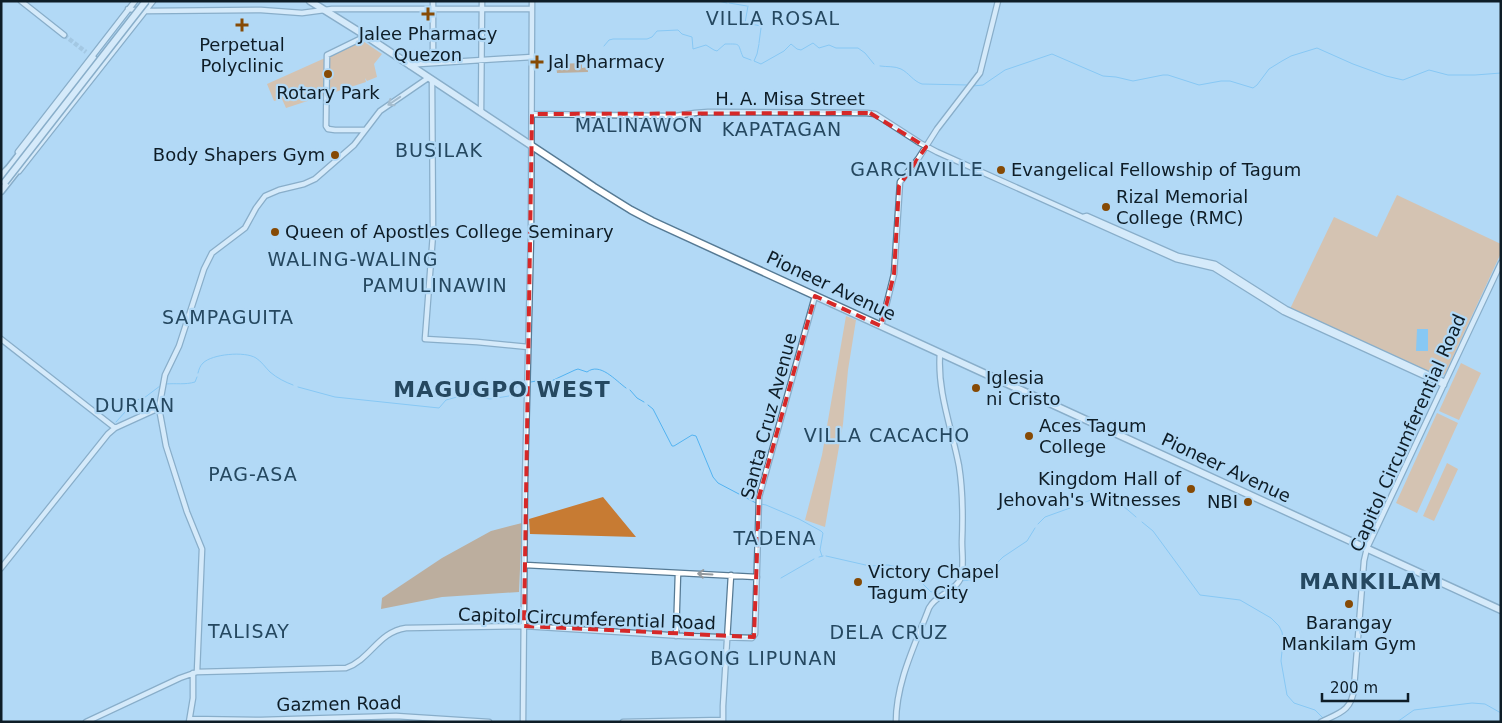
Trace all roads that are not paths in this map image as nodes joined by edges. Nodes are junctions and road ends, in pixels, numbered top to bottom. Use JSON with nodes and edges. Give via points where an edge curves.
{"nodes":[{"id":1,"x":22,"y":1,"type":"edge"},
{"id":2,"x":135,"y":1,"type":"edge"},
{"id":3,"x":141,"y":1,"type":"edge"},
{"id":4,"x":146,"y":1,"type":"edge"},
{"id":5,"x":153,"y":1,"type":"edge"},
{"id":6,"x":310,"y":1,"type":"edge"},
{"id":7,"x":433,"y":1,"type":"edge"},
{"id":8,"x":482,"y":1,"type":"edge"},
{"id":9,"x":532,"y":1,"type":"edge"},
{"id":10,"x":998,"y":1,"type":"edge"},
{"id":11,"x":433,"y":8,"type":"junction"},
{"id":12,"x":482,"y":8,"type":"junction"},
{"id":13,"x":532,"y":8,"type":"junction"},
{"id":14,"x":128,"y":9,"type":"junction"},
{"id":15,"x":319,"y":9,"type":"junction"},
{"id":16,"x":146,"y":11,"type":"junction"},
{"id":17,"x":64,"y":35,"type":"tunnel mouth"},
{"id":18,"x":366,"y":36,"type":"junction"},
{"id":19,"x":86,"y":52,"type":"tunnel mouth"},
{"id":20,"x":532,"y":57,"type":"junction"},
{"id":21,"x":93,"y":58,"type":"junction"},
{"id":22,"x":482,"y":60,"type":"junction"},
{"id":23,"x":433,"y":63,"type":"junction"},
{"id":24,"x":410,"y":66,"type":"junction"},
{"id":25,"x":426,"y":79,"type":"junction"},
{"id":26,"x":70,"y":96,"type":"junction"},
{"id":27,"x":481,"y":113,"type":"junction"},
{"id":28,"x":532,"y":114,"type":"junction"},
{"id":29,"x":364,"y":130,"type":"junction"},
{"id":30,"x":38,"y":145,"type":"junction"},
{"id":31,"x":532,"y":145,"type":"junction"},
{"id":32,"x":926,"y":147,"type":"junction"},
{"id":33,"x":15,"y":175,"type":"junction"},
{"id":34,"x":3,"y":178,"type":"edge"},
{"id":35,"x":1,"y":193,"type":"edge"},
{"id":36,"x":1501,"y":263,"type":"edge"},
{"id":37,"x":815,"y":296,"type":"junction"},
{"id":38,"x":881,"y":326,"type":"junction"},
{"id":39,"x":1,"y":339,"type":"edge"},
{"id":40,"x":528,"y":347,"type":"junction"},
{"id":41,"x":940,"y":353,"type":"junction"},
{"id":42,"x":1444,"y":384,"type":"junction"},
{"id":43,"x":159,"y":408,"type":"junction"},
{"id":44,"x":115,"y":428,"type":"junction"},
{"id":45,"x":1367,"y":548,"type":"junction"},
{"id":46,"x":526,"y":565,"type":"junction"},
{"id":47,"x":1,"y":568,"type":"edge"},
{"id":48,"x":678,"y":572,"type":"junction"},
{"id":49,"x":731,"y":575,"type":"junction"},
{"id":50,"x":757,"y":577,"type":"junction"},
{"id":51,"x":1501,"y":610,"type":"edge"},
{"id":52,"x":524,"y":626,"type":"junction"},
{"id":53,"x":676,"y":636,"type":"junction"},
{"id":54,"x":728,"y":638,"type":"junction"},
{"id":55,"x":195,"y":673,"type":"junction"},
{"id":56,"x":190,"y":721,"type":"edge"},
{"id":57,"x":723,"y":721,"type":"edge"},
{"id":58,"x":86,"y":722,"type":"edge"},
{"id":59,"x":489,"y":722,"type":"edge"},
{"id":60,"x":523,"y":722,"type":"edge"},
{"id":61,"x":623,"y":722,"type":"edge"},
{"id":62,"x":896,"y":722,"type":"edge"},
{"id":63,"x":1321,"y":722,"type":"edge"}],
"edges":[{"from":1,"to":17,"type":"street"},
{"from":2,"to":14,"type":"street"},
{"from":3,"to":34,"type":"highway","bridge":true},
{"from":4,"to":34,"type":"highway","bridge":true},
{"from":5,"to":16,"type":"street"},
{"from":6,"to":15,"type":"highway","name":"Pioneer Avenue"},
{"from":7,"to":11,"type":"street"},
{"from":8,"to":12,"type":"street"},
{"from":9,"to":13,"type":"street"},
{"from":10,"to":32,"type":"street","via":[[980,73]]},
{"from":11,"to":12,"type":"street"},
{"from":11,"to":15,"type":"street"},
{"from":11,"to":23,"type":"street"},
{"from":12,"to":13,"type":"street"},
{"from":12,"to":22,"type":"street"},
{"from":13,"to":20,"type":"street"},
{"from":14,"to":16,"type":"street"},
{"from":14,"to":21,"type":"street"},
{"from":15,"to":16,"type":"street","via":[[302,13]]},
{"from":15,"to":18,"type":"highway","name":"Pioneer Avenue"},
{"from":16,"to":30,"type":"street"},
{"from":18,"to":24,"type":"highway","name":"Pioneer Avenue"},
{"from":18,"to":29,"type":"street","via":[[327,55],[327,128]]},
{"from":19,"to":21,"type":"street"},
{"from":20,"to":22,"type":"street"},
{"from":20,"to":28,"type":"street"},
{"from":21,"to":26,"type":"highway"},
{"from":21,"to":34,"type":"street","via":[[31,134],[10,162]]},
{"from":22,"to":23,"type":"street"},
{"from":22,"to":27,"type":"street"},
{"from":23,"to":24,"type":"street"},
{"from":24,"to":25,"type":"highway","name":"Pioneer Avenue"},
{"from":25,"to":27,"type":"highway","name":"Pioneer Avenue"},
{"from":25,"to":29,"type":"street","one_way":true,"via":[[384,108]]},
{"from":25,"to":40,"type":"street","via":[[433,234],[425,339]]},
{"from":26,"to":30,"type":"highway"},
{"from":26,"to":34,"type":"highway"},
{"from":27,"to":31,"type":"highway","name":"Pioneer Avenue"},
{"from":28,"to":31,"type":"street"},
{"from":28,"to":32,"type":"street","name":"H. A. Misa Street","via":[[870,113]]},
{"from":29,"to":43,"type":"street","via":[[354,145],[314,179],[265,196],[245,228],[210,255],[179,346],[165,375]]},
{"from":30,"to":33,"type":"highway"},
{"from":31,"to":37,"type":"highway","name":"Pioneer Avenue","via":[[638,213]]},
{"from":31,"to":40,"type":"street"},
{"from":32,"to":38,"type":"street","via":[[900,182],[894,274]]},
{"from":32,"to":42,"type":"street","name":"H. A. Misa Street","via":[[1180,261],[1214,268],[1284,312]]},
{"from":33,"to":34,"type":"highway","via":[[9,172]]},
{"from":33,"to":35,"type":"highway"},
{"from":36,"to":42,"type":"street","name":"Capitol Circumferential Road"},
{"from":37,"to":38,"type":"highway","name":"Pioneer Avenue"},
{"from":37,"to":50,"type":"street","name":"Santa Cruz Avenue","via":[[759,497]]},
{"from":38,"to":41,"type":"highway","name":"Pioneer Avenue"},
{"from":39,"to":44,"type":"street"},
{"from":40,"to":46,"type":"street"},
{"from":41,"to":45,"type":"highway","name":"Pioneer Avenue"},
{"from":41,"to":62,"type":"street","via":[[940,381],[960,474],[962,572],[956,585],[929,608],[901,682]]},
{"from":42,"to":45,"type":"street","name":"Capitol Circumferential Road"},
{"from":43,"to":44,"type":"street"},
{"from":43,"to":55,"type":"street","via":[[169,455],[202,549]]},
{"from":44,"to":47,"type":"street"},
{"from":45,"to":51,"type":"highway","name":"Pioneer Avenue"},
{"from":45,"to":63,"type":"street","name":"Capitol Circumferential Road","via":[[1352,699],[1346,709]]},
{"from":46,"to":48,"type":"street"},
{"from":46,"to":52,"type":"street"},
{"from":49,"to":48,"type":"street","one_way":true},
{"from":48,"to":53,"type":"street"},
{"from":49,"to":50,"type":"street"},
{"from":49,"to":54,"type":"street"},
{"from":50,"to":54,"type":"street","name":"Santa Cruz Avenue","via":[[755,636]]},
{"from":52,"to":53,"type":"street","name":"Capitol Circumferential Road"},
{"from":52,"to":55,"type":"street","name":"Capitol Circumferential Road","via":[[401,628],[387,635],[359,662],[342,669]]},
{"from":52,"to":60,"type":"street"},
{"from":53,"to":54,"type":"street","name":"Capitol Circumferential Road"},
{"from":54,"to":57,"type":"street","name":"Capitol Circumferential Road"},
{"from":55,"to":56,"type":"street"},
{"from":55,"to":58,"type":"street","name":"Capitol Circumferential Road"},
{"from":56,"to":59,"type":"street","name":"Gazmen Road","via":[[396,716]]},
{"from":57,"to":61,"type":"street"}]}
